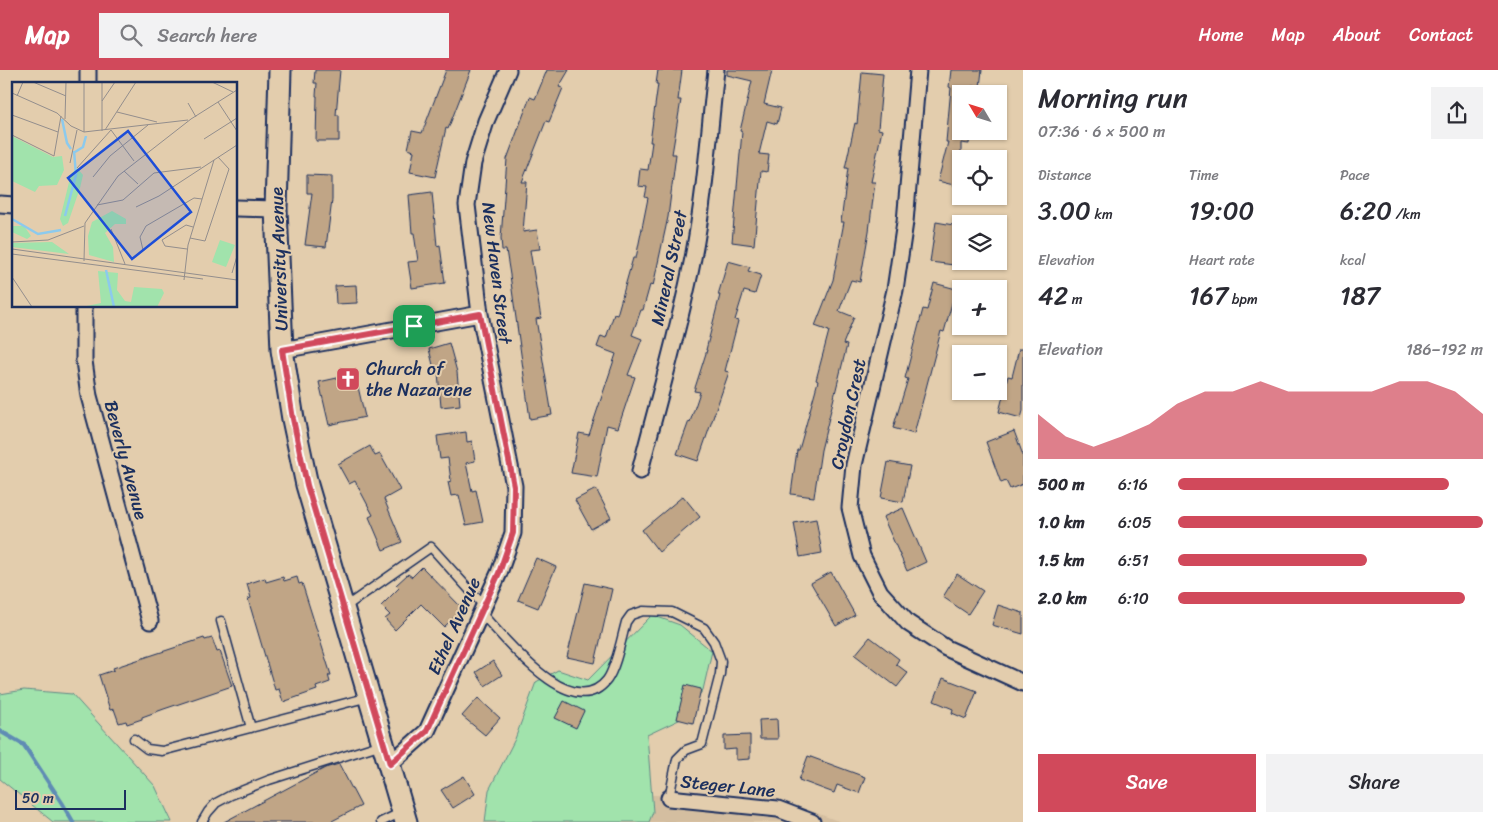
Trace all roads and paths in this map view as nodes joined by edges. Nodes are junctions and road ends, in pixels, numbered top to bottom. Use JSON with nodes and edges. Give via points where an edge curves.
{"nodes":[{"id":1,"x":280,"y":70,"type":"edge"},
{"id":2,"x":508,"y":70,"type":"edge"},
{"id":3,"x":716,"y":70,"type":"edge"},
{"id":4,"x":918,"y":70,"type":"edge"},
{"id":5,"x":238,"y":208,"type":"edge"},
{"id":6,"x":276,"y":209,"type":"junction"},
{"id":7,"x":84,"y":308,"type":"edge"},
{"id":8,"x":480,"y":314,"type":"junction"},
{"id":9,"x":282,"y":350,"type":"junction"},
{"id":10,"x":640,"y":471,"type":"dead end"},
{"id":11,"x":514,"y":486,"type":"joint"},
{"id":12,"x":344,"y":608,"type":"junction"},
{"id":13,"x":482,"y":609,"type":"junction"},
{"id":14,"x":150,"y":621,"type":"dead end"},
{"id":15,"x":221,"y":621,"type":"dead end"},
{"id":16,"x":1023,"y":683,"type":"edge"},
{"id":17,"x":370,"y":696,"type":"junction"},
{"id":18,"x":251,"y":728,"type":"junction"},
{"id":19,"x":134,"y":739,"type":"dead end"},
{"id":20,"x":384,"y":743,"type":"junction"},
{"id":21,"x":390,"y":764,"type":"junction"},
{"id":22,"x":669,"y":798,"type":"joint"},
{"id":23,"x":404,"y":817,"type":"edge"},
{"id":24,"x":202,"y":822,"type":"edge"},
{"id":25,"x":381,"y":822,"type":"edge"},
{"id":26,"x":812,"y":822,"type":"edge"}],
"edges":[{"from":1,"to":6,"type":"main road","name":"University Avenue"},
{"from":2,"to":8,"type":"street","name":"New Haven Street","via":[[486,121],[473,164],[467,205]]},
{"from":3,"to":10,"type":"street","name":"Mineral Street","via":[[693,258]]},
{"from":4,"to":16,"type":"street","name":"Croydon Crest","via":[[905,222],[895,290],[854,465],[850,508],[862,556],[880,592],[908,623],[946,648]]},
{"from":5,"to":6,"type":"street"},
{"from":6,"to":9,"type":"main road","name":"University Avenue"},
{"from":7,"to":14,"type":"street","name":"Beverly Avenue","via":[[84,361],[89,396]]},
{"from":8,"to":9,"type":"street"},
{"from":8,"to":11,"type":"street","name":"New Haven Street"},
{"from":9,"to":12,"type":"main road","name":"University Avenue","via":[[307,485]]},
{"from":11,"to":13,"type":"street","name":"Ethel Avenue","via":[[513,533]]},
{"from":12,"to":13,"type":"lane","via":[[431,547]]},
{"from":12,"to":17,"type":"main road","name":"University Avenue"},
{"from":13,"to":21,"type":"street","name":"Ethel Avenue","via":[[427,731]]},
{"from":13,"to":22,"type":"lane","via":[[547,680],[571,691],[596,689],[609,678],[631,615],[643,611],[672,612],[704,628],[721,661],[720,674],[702,744],[686,750],[677,759]]},
{"from":15,"to":18,"type":"lane"},
{"from":17,"to":18,"type":"lane"},
{"from":17,"to":20,"type":"main road","name":"University Avenue"},
{"from":18,"to":19,"type":"lane","via":[[162,751],[147,749]]},
{"from":20,"to":21,"type":"main road","name":"University Avenue"},
{"from":20,"to":24,"type":"lane","via":[[231,795],[216,803]]},
{"from":21,"to":23,"type":"main road","name":"University Avenue"},
{"from":22,"to":26,"type":"street","name":"Steger Lane","via":[[778,809]]},
{"from":23,"to":25,"type":"lane"}]}
